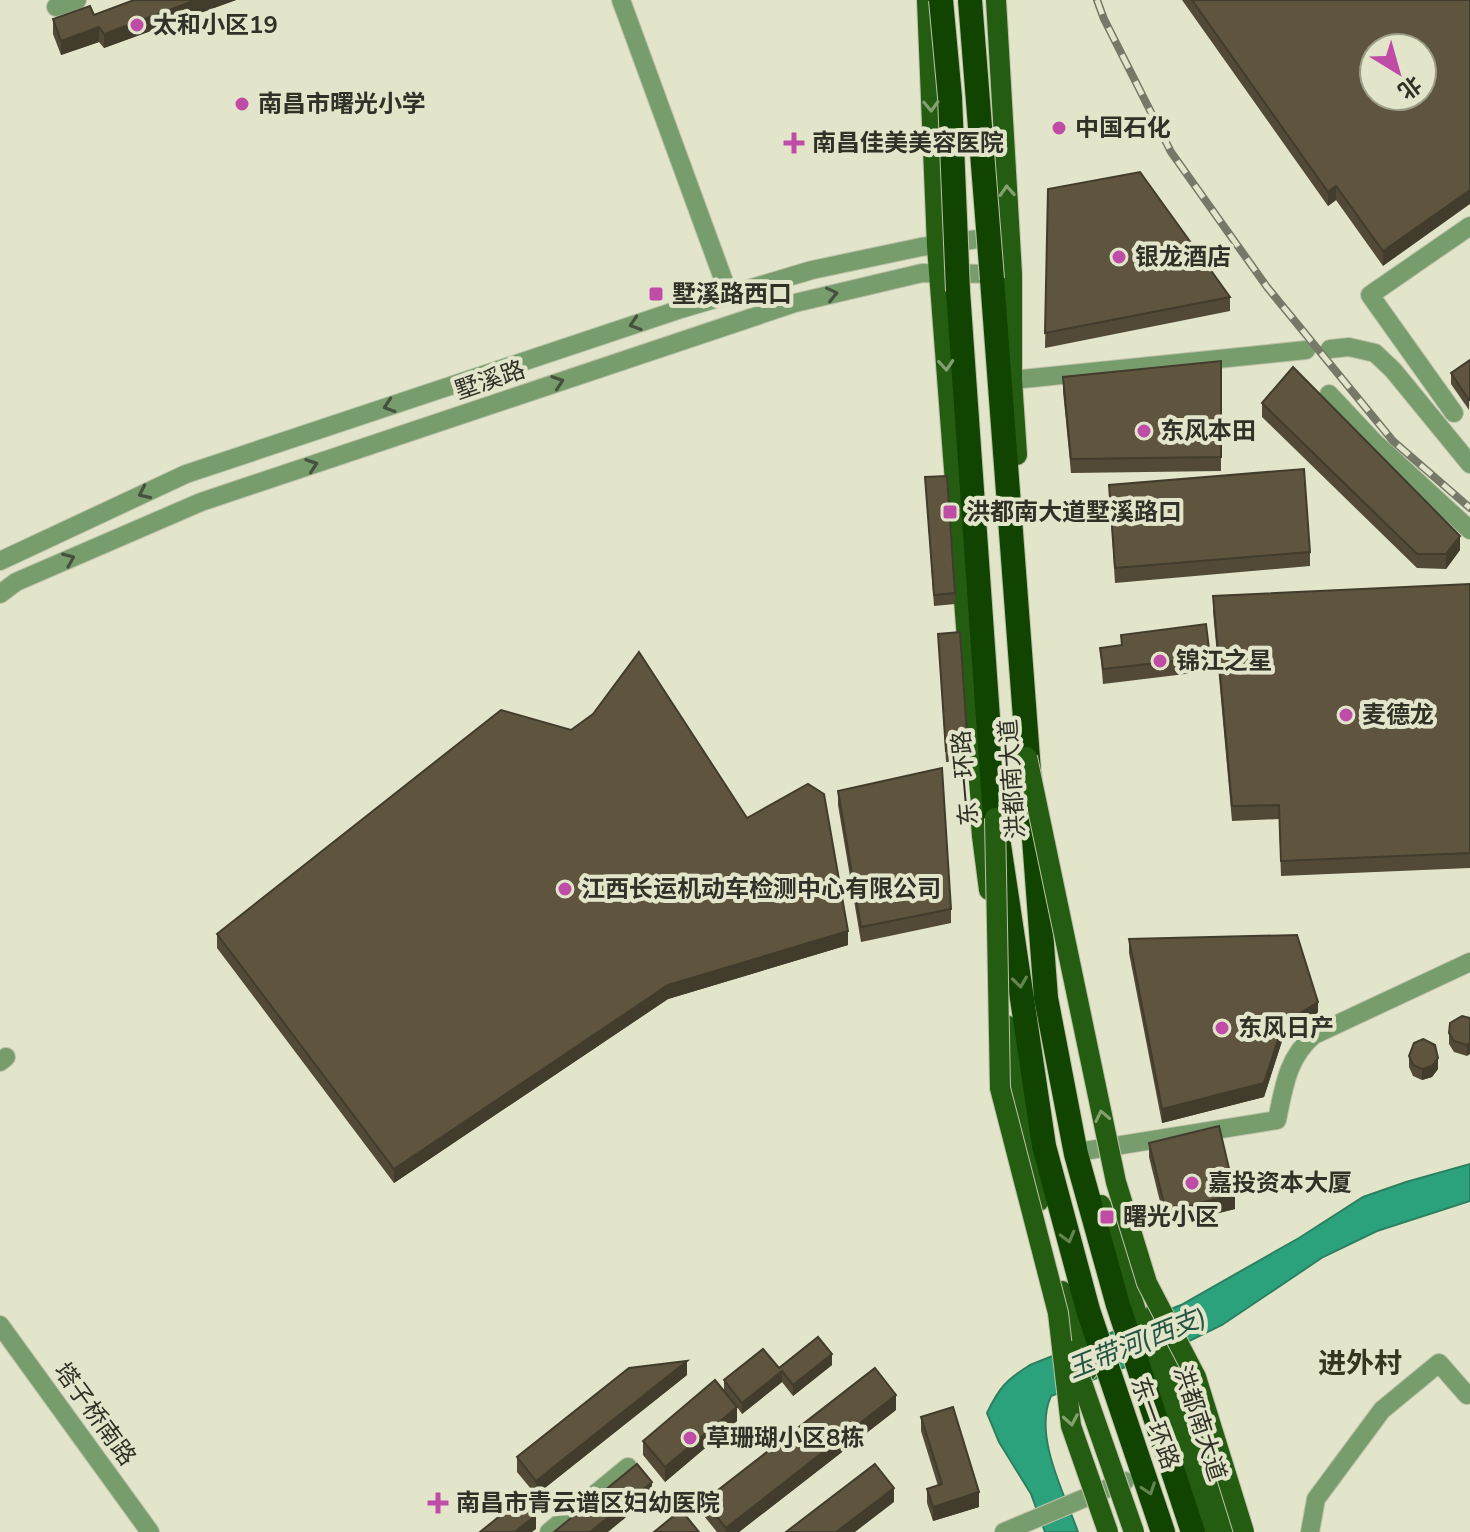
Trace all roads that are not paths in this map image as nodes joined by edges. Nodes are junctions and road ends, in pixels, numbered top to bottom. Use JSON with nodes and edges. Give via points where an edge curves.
{"nodes":[{"id":1,"x":77,"y":0,"type":"edge"},
{"id":2,"x":621,"y":0,"type":"edge"},
{"id":3,"x":927,"y":0,"type":"edge"},
{"id":4,"x":933,"y":0,"type":"edge"},
{"id":5,"x":941,"y":0,"type":"edge"},
{"id":6,"x":970,"y":0,"type":"edge"},
{"id":7,"x":996,"y":0,"type":"edge"},
{"id":8,"x":56,"y":7,"type":"dead end"},
{"id":9,"x":950,"y":97,"type":"junction"},
{"id":10,"x":1469,"y":230,"type":"edge"},
{"id":11,"x":1010,"y":235,"type":"junction"},
{"id":12,"x":937,"y":246,"type":"junction"},
{"id":13,"x":939,"y":273,"type":"junction"},
{"id":14,"x":1012,"y":274,"type":"junction"},
{"id":15,"x":729,"y":295,"type":"junction"},
{"id":16,"x":1330,"y":349,"type":"dead end"},
{"id":17,"x":1306,"y":350,"type":"dead end"},
{"id":18,"x":1012,"y":380,"type":"junction"},
{"id":19,"x":1329,"y":394,"type":"dead end"},
{"id":20,"x":1454,"y":413,"type":"dead end"},
{"id":21,"x":1470,"y":464,"type":"edge"},
{"id":22,"x":1470,"y":530,"type":"edge"},
{"id":23,"x":0,"y":561,"type":"edge"},
{"id":24,"x":0,"y":594,"type":"edge"},
{"id":25,"x":1027,"y":757,"type":"junction"},
{"id":26,"x":995,"y":818,"type":"junction"},
{"id":27,"x":1470,"y":962,"type":"edge"},
{"id":28,"x":1084,"y":1151,"type":"junction"},
{"id":29,"x":1147,"y":1283,"type":"junction"},
{"id":30,"x":1062,"y":1311,"type":"junction"},
{"id":31,"x":0,"y":1325,"type":"edge"},
{"id":32,"x":1470,"y":1393,"type":"edge"},
{"id":33,"x":628,"y":1467,"type":"edge"},
{"id":34,"x":1125,"y":1481,"type":"junction"},
{"id":35,"x":1011,"y":1528,"type":"edge"},
{"id":36,"x":150,"y":1532,"type":"edge"},
{"id":37,"x":549,"y":1532,"type":"edge"},
{"id":38,"x":1108,"y":1532,"type":"edge"},
{"id":39,"x":1134,"y":1532,"type":"edge"},
{"id":40,"x":1143,"y":1532,"type":"edge"},
{"id":41,"x":1163,"y":1532,"type":"edge"},
{"id":42,"x":1193,"y":1532,"type":"edge"},
{"id":43,"x":1209,"y":1532,"type":"edge"},
{"id":44,"x":1225,"y":1532,"type":"edge"},
{"id":45,"x":1244,"y":1532,"type":"edge"},
{"id":46,"x":1310,"y":1532,"type":"edge"}],
"edges":[{"from":1,"to":8,"type":"street"},
{"from":2,"to":15,"type":"street"},
{"from":3,"to":12,"type":"main road","name":"洪都南大道","one_way":true},
{"from":4,"to":9,"type":"main road","bridge":true},
{"from":5,"to":9,"type":"highway","name":"东一环路","bridge":true},
{"from":6,"to":25,"type":"highway","name":"东一环路","bridge":true},
{"from":11,"to":7,"type":"main road","name":"洪都南大道","one_way":true},
{"from":9,"to":26,"type":"highway","name":"东一环路","bridge":true,"via":[[958,291]]},
{"from":10,"to":20,"type":"street","via":[[1370,295]]},
{"from":11,"to":12,"type":"street","name":"墅溪路"},
{"from":11,"to":14,"type":"main road","name":"洪都南大道"},
{"from":12,"to":13,"type":"main road","name":"洪都南大道"},
{"from":12,"to":15,"type":"street","name":"墅溪路","via":[[812,270]]},
{"from":13,"to":14,"type":"street","name":"墅溪路"},
{"from":24,"to":13,"type":"street","name":"墅溪路","one_way":true,"via":[[16,582],[201,502],[795,303]]},
{"from":13,"to":30,"type":"main road","name":"洪都南大道","one_way":true,"via":[[982,836],[1011,1061]]},
{"from":14,"to":18,"type":"main road","name":"洪都南大道"},
{"from":15,"to":23,"type":"street","name":"墅溪路","one_way":true,"via":[[186,474]]},
{"from":16,"to":21,"type":"street","via":[[1375,353]]},
{"from":17,"to":18,"type":"street"},
{"from":18,"to":28,"type":"main road","name":"洪都南大道","via":[[1045,893]]},
{"from":19,"to":22,"type":"street"},
{"from":29,"to":25,"type":"main road","one_way":true,"bridge":true,"via":[[1116,1182]]},
{"from":25,"to":42,"type":"highway","name":"东一环路","bridge":true,"via":[[1046,998],[1076,1154],[1118,1305]]},
{"from":26,"to":30,"type":"main road","bridge":true,"via":[[1000,1088]]},
{"from":26,"to":41,"type":"highway","name":"东一环路","one_way":true,"bridge":true,"via":[[1044,1146],[1088,1310]]},
{"from":27,"to":28,"type":"street","via":[[1314,1035],[1287,1071],[1277,1120]]},
{"from":28,"to":43,"type":"main road","name":"洪都南大道"},
{"from":29,"to":44,"type":"main road","bridge":true},
{"from":29,"to":45,"type":"main road","bridge":true,"via":[[1196,1377]]},
{"from":30,"to":34,"type":"main road","name":"洪都南大道"},
{"from":30,"to":38,"type":"main road","one_way":true,"bridge":true,"via":[[1071,1426]]},
{"from":30,"to":39,"type":"main road","bridge":true},
{"from":31,"to":36,"type":"street","name":"塔子桥南路"},
{"from":32,"to":46,"type":"street","via":[[1439,1363],[1382,1410],[1316,1499]]},
{"from":33,"to":37,"type":"street"},
{"from":34,"to":35,"type":"street"},
{"from":34,"to":40,"type":"main road","name":"洪都南大道"}]}
